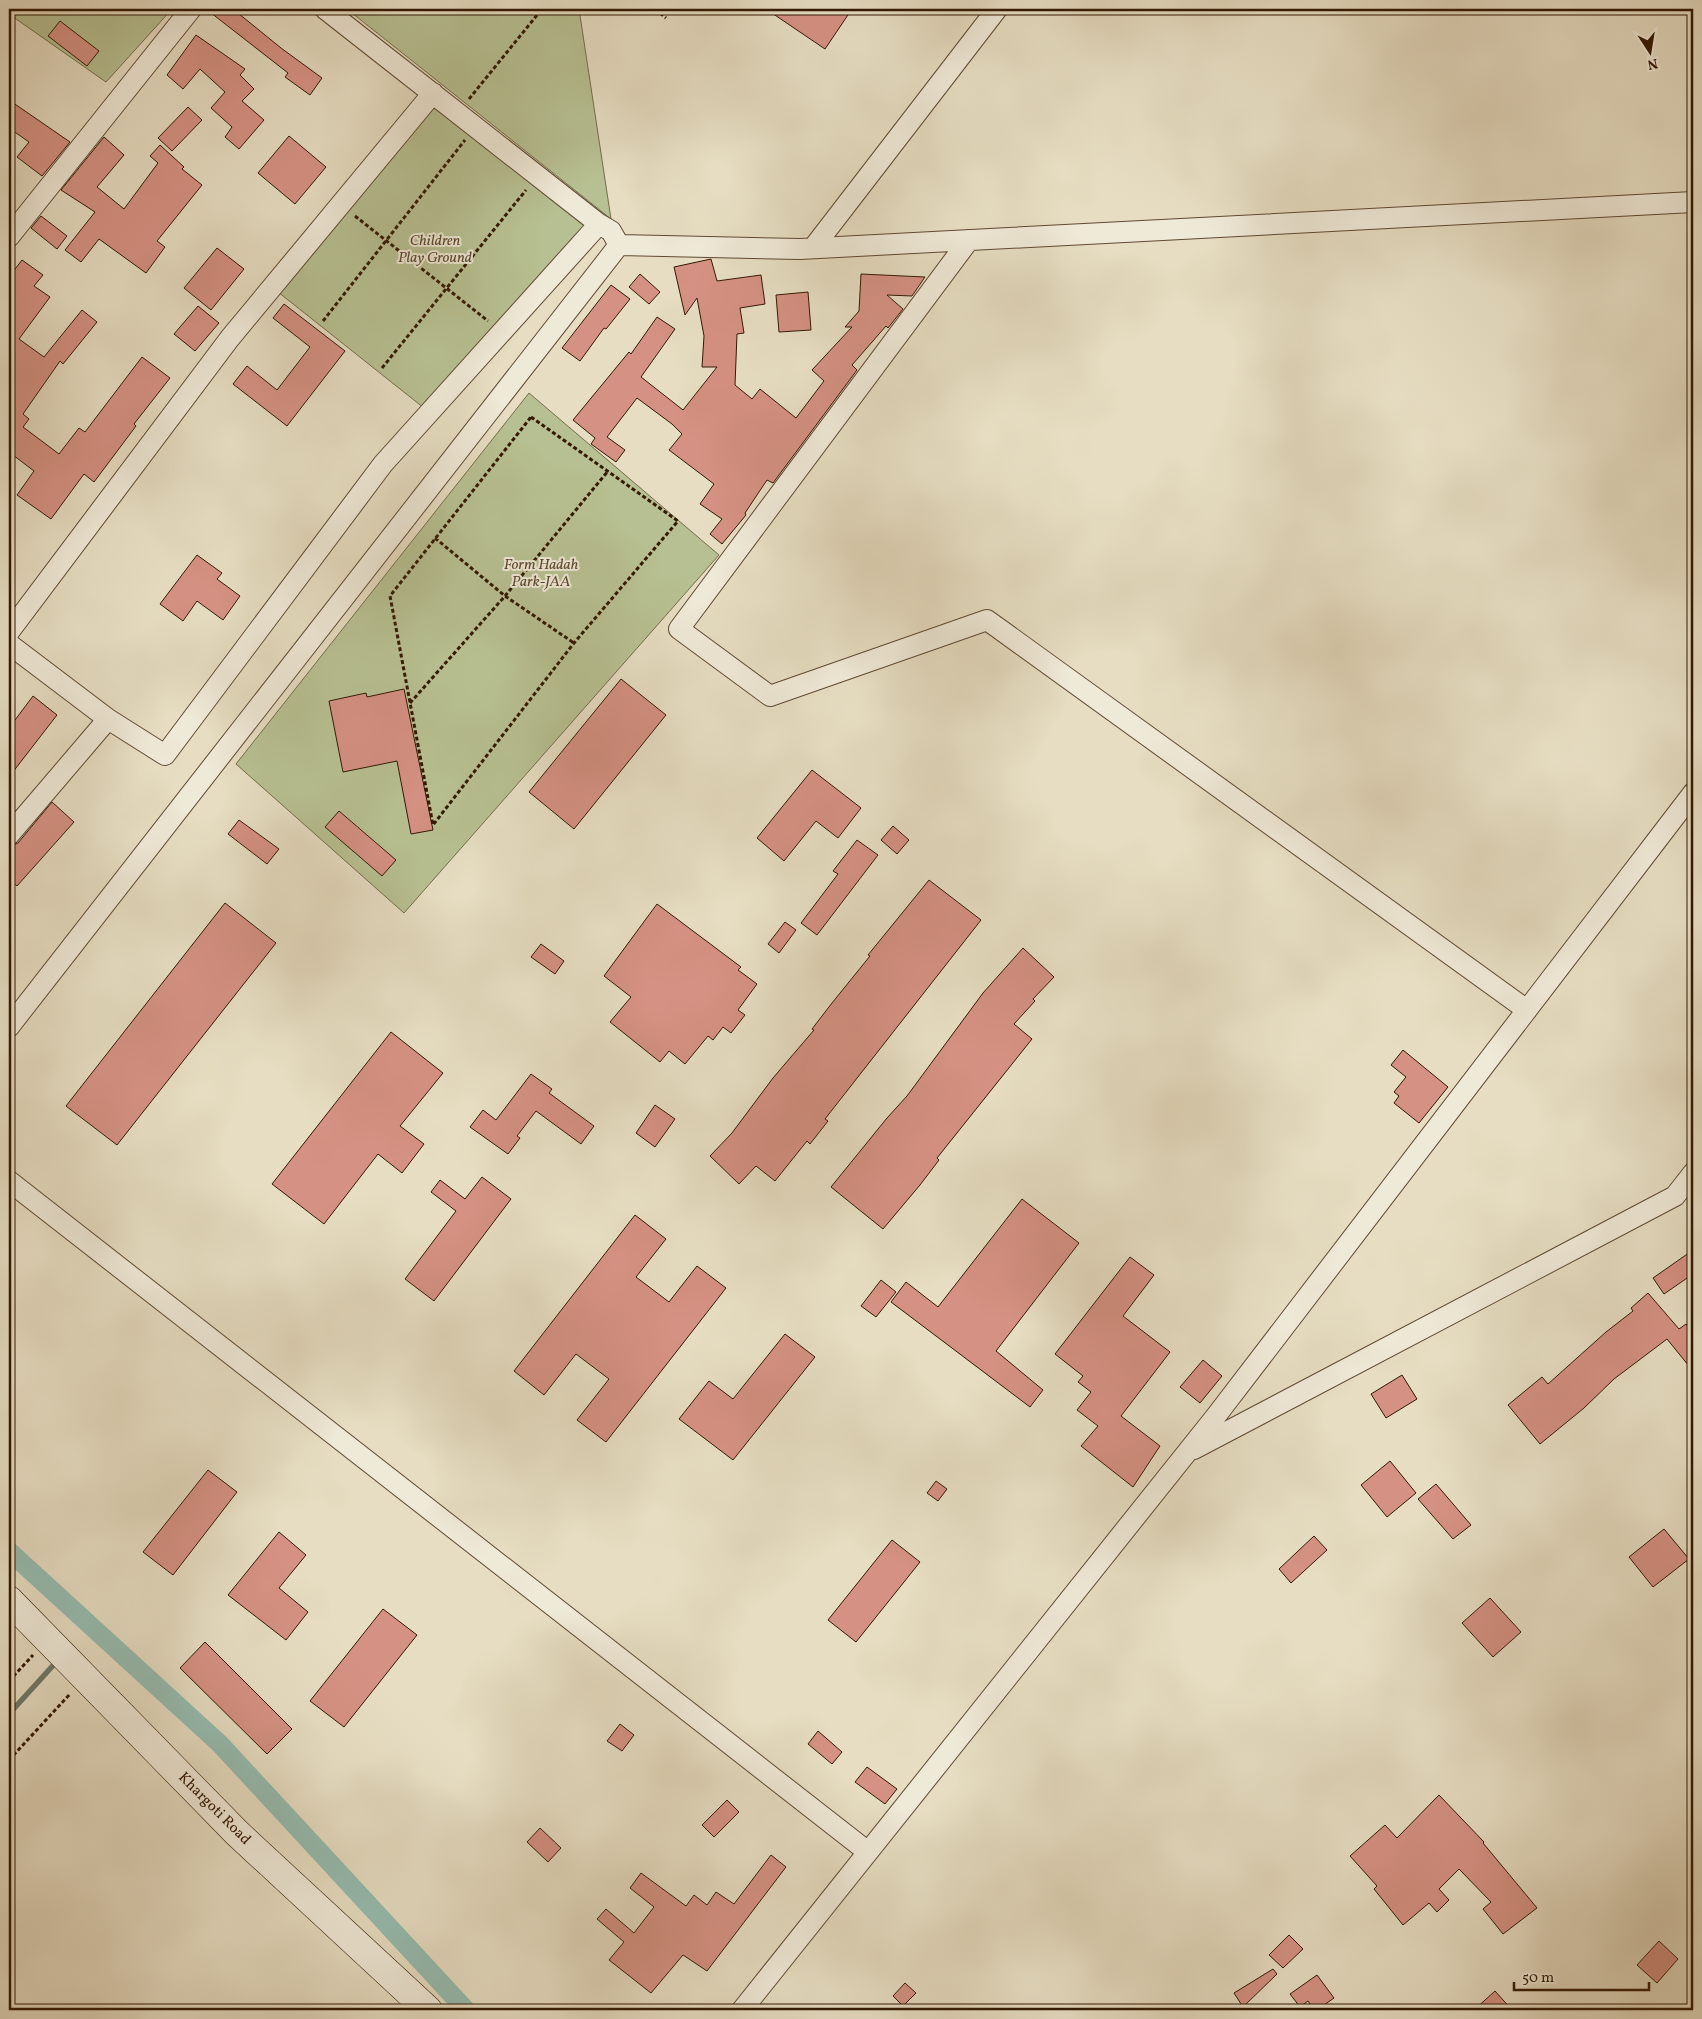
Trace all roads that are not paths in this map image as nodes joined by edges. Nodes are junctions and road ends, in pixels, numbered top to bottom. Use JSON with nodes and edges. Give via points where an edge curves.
{"nodes":[{"id":1,"x":191,"y":9,"type":"edge"},
{"id":2,"x":326,"y":9,"type":"edge"},
{"id":3,"x":997,"y":9,"type":"edge"},
{"id":4,"x":433,"y":94,"type":"junction"},
{"id":5,"x":1693,"y":202,"type":"edge"},
{"id":6,"x":599,"y":224,"type":"junction"},
{"id":7,"x":9,"y":237,"type":"edge"},
{"id":8,"x":969,"y":240,"type":"junction"},
{"id":9,"x":619,"y":245,"type":"junction"},
{"id":10,"x":813,"y":248,"type":"junction"},
{"id":11,"x":9,"y":632,"type":"edge"},
{"id":12,"x":9,"y":644,"type":"edge"},
{"id":13,"x":108,"y":719,"type":"junction"},
{"id":14,"x":1693,"y":793,"type":"edge"},
{"id":15,"x":9,"y":835,"type":"edge"},
{"id":16,"x":1528,"y":1010,"type":"junction"},
{"id":17,"x":9,"y":1027,"type":"edge"},
{"id":18,"x":1693,"y":1173,"type":"edge"},
{"id":19,"x":9,"y":1181,"type":"edge"},
{"id":20,"x":1185,"y":1454,"type":"junction"},
{"id":21,"x":9,"y":1600,"type":"edge"},
{"id":22,"x":868,"y":1852,"type":"junction"},
{"id":23,"x":428,"y":2010,"type":"edge"},
{"id":24,"x":742,"y":2010,"type":"edge"}],
"edges":[{"from":1,"to":7,"type":"street"},
{"from":2,"to":4,"type":"street"},
{"from":3,"to":10,"type":"street"},
{"from":4,"to":6,"type":"street"},
{"from":4,"to":11,"type":"street","via":[[230,338]]},
{"from":5,"to":8,"type":"street"},
{"from":6,"to":9,"type":"street","via":[[611,231]]},
{"from":6,"to":13,"type":"street","via":[[383,464],[165,755]]},
{"from":8,"to":10,"type":"street"},
{"from":8,"to":16,"type":"street","via":[[679,629],[770,696],[987,620]]},
{"from":9,"to":10,"type":"street"},
{"from":9,"to":17,"type":"street"},
{"from":12,"to":13,"type":"street"},
{"from":13,"to":15,"type":"street"},
{"from":14,"to":16,"type":"street"},
{"from":16,"to":20,"type":"street"},
{"from":18,"to":20,"type":"street","via":[[1675,1196]]},
{"from":19,"to":22,"type":"street"},
{"from":20,"to":22,"type":"street"},
{"from":21,"to":23,"type":"main road","name":"Khargoti Road","via":[[237,1834]]},
{"from":22,"to":24,"type":"street"}]}
